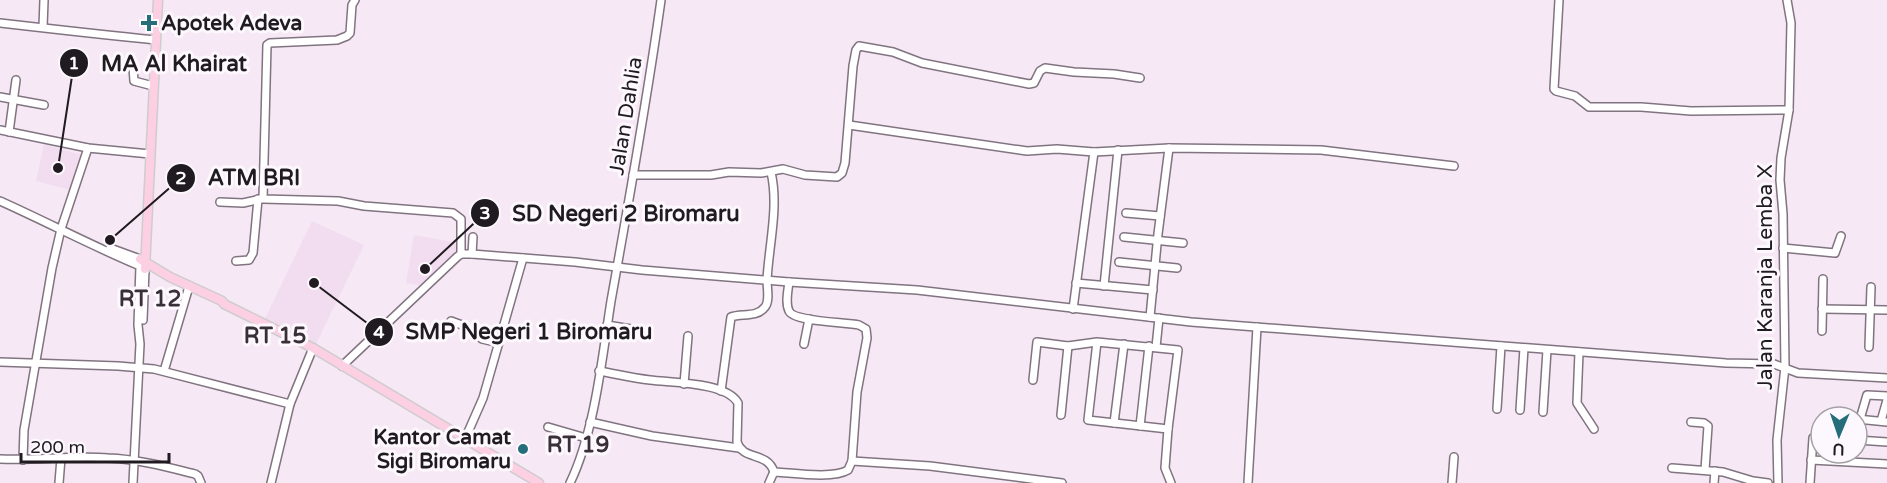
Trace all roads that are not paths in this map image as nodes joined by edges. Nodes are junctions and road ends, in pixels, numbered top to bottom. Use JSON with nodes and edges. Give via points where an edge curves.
{"nodes":[{"id":1,"x":44,"y":0,"type":"edge"},
{"id":2,"x":158,"y":0,"type":"edge"},
{"id":3,"x":355,"y":0,"type":"edge"},
{"id":4,"x":661,"y":0,"type":"edge"},
{"id":5,"x":1559,"y":0,"type":"edge"},
{"id":6,"x":1787,"y":0,"type":"edge"},
{"id":7,"x":0,"y":23,"type":"edge"},
{"id":8,"x":43,"y":27,"type":"junction"},
{"id":9,"x":156,"y":40,"type":"junction"},
{"id":10,"x":123,"y":66,"type":"dead end"},
{"id":11,"x":1140,"y":78,"type":"dead end"},
{"id":12,"x":16,"y":80,"type":"dead end"},
{"id":13,"x":153,"y":87,"type":"junction"},
{"id":14,"x":0,"y":97,"type":"edge"},
{"id":15,"x":14,"y":100,"type":"junction"},
{"id":16,"x":44,"y":105,"type":"dead end"},
{"id":17,"x":1789,"y":110,"type":"junction"},
{"id":18,"x":849,"y":125,"type":"junction"},
{"id":19,"x":0,"y":130,"type":"edge"},
{"id":20,"x":9,"y":132,"type":"junction"},
{"id":21,"x":88,"y":148,"type":"junction"},
{"id":22,"x":1169,"y":148,"type":"junction"},
{"id":23,"x":1118,"y":150,"type":"junction"},
{"id":24,"x":1094,"y":152,"type":"junction"},
{"id":25,"x":150,"y":154,"type":"junction"},
{"id":26,"x":1454,"y":166,"type":"dead end"},
{"id":27,"x":771,"y":172,"type":"junction"},
{"id":28,"x":633,"y":175,"type":"junction"},
{"id":29,"x":261,"y":199,"type":"junction"},
{"id":30,"x":0,"y":201,"type":"edge"},
{"id":31,"x":220,"y":202,"type":"dead end"},
{"id":32,"x":1126,"y":213,"type":"dead end"},
{"id":33,"x":1160,"y":216,"type":"junction"},
{"id":34,"x":61,"y":229,"type":"junction"},
{"id":35,"x":1841,"y":236,"type":"dead end"},
{"id":36,"x":473,"y":237,"type":"dead end"},
{"id":37,"x":1124,"y":237,"type":"dead end"},
{"id":38,"x":1157,"y":241,"type":"junction"},
{"id":39,"x":1183,"y":243,"type":"dead end"},
{"id":40,"x":1783,"y":248,"type":"junction"},
{"id":41,"x":461,"y":254,"type":"junction"},
{"id":42,"x":472,"y":254,"type":"junction"},
{"id":43,"x":524,"y":258,"type":"junction"},
{"id":44,"x":236,"y":261,"type":"dead end"},
{"id":45,"x":1119,"y":262,"type":"dead end"},
{"id":46,"x":142,"y":264,"type":"junction"},
{"id":47,"x":1155,"y":265,"type":"junction"},
{"id":48,"x":617,"y":267,"type":"junction"},
{"id":49,"x":1177,"y":268,"type":"dead end"},
{"id":50,"x":1823,"y":279,"type":"dead end"},
{"id":51,"x":767,"y":280,"type":"junction"},
{"id":52,"x":789,"y":282,"type":"junction"},
{"id":53,"x":1076,"y":283,"type":"junction"},
{"id":54,"x":1104,"y":285,"type":"junction"},
{"id":55,"x":1871,"y":287,"type":"dead end"},
{"id":56,"x":188,"y":290,"type":"junction"},
{"id":57,"x":1153,"y":290,"type":"junction"},
{"id":58,"x":224,"y":304,"type":"junction"},
{"id":59,"x":1073,"y":309,"type":"junction"},
{"id":60,"x":1822,"y":309,"type":"junction"},
{"id":61,"x":1870,"y":310,"type":"junction"},
{"id":62,"x":1887,"y":310,"type":"edge"},
{"id":63,"x":1150,"y":317,"type":"junction"},
{"id":64,"x":1159,"y":318,"type":"junction"},
{"id":65,"x":809,"y":319,"type":"junction"},
{"id":66,"x":451,"y":321,"type":"dead end"},
{"id":67,"x":607,"y":325,"type":"junction"},
{"id":68,"x":1257,"y":327,"type":"junction"},
{"id":69,"x":631,"y":329,"type":"dead end"},
{"id":70,"x":1822,"y":331,"type":"dead end"},
{"id":71,"x":688,"y":336,"type":"dead end"},
{"id":72,"x":1097,"y":342,"type":"junction"},
{"id":73,"x":499,"y":343,"type":"junction"},
{"id":74,"x":804,"y":344,"type":"dead end"},
{"id":75,"x":1124,"y":344,"type":"junction"},
{"id":76,"x":1068,"y":346,"type":"junction"},
{"id":77,"x":1153,"y":346,"type":"junction"},
{"id":78,"x":1501,"y":346,"type":"junction"},
{"id":79,"x":1869,"y":347,"type":"dead end"},
{"id":80,"x":313,"y":348,"type":"junction"},
{"id":81,"x":1524,"y":348,"type":"junction"},
{"id":82,"x":1547,"y":350,"type":"junction"},
{"id":83,"x":1579,"y":352,"type":"junction"},
{"id":84,"x":0,"y":362,"type":"edge"},
{"id":85,"x":35,"y":363,"type":"junction"},
{"id":86,"x":342,"y":366,"type":"junction"},
{"id":87,"x":139,"y":367,"type":"junction"},
{"id":88,"x":1785,"y":367,"type":"junction"},
{"id":89,"x":164,"y":371,"type":"junction"},
{"id":90,"x":599,"y":371,"type":"junction"},
{"id":91,"x":1887,"y":378,"type":"edge"},
{"id":92,"x":1033,"y":380,"type":"dead end"},
{"id":93,"x":684,"y":384,"type":"junction"},
{"id":94,"x":721,"y":391,"type":"junction"},
{"id":95,"x":1887,"y":398,"type":"edge"},
{"id":96,"x":290,"y":404,"type":"junction"},
{"id":97,"x":1863,"y":405,"type":"edge"},
{"id":98,"x":1497,"y":409,"type":"dead end"},
{"id":99,"x":1520,"y":410,"type":"dead end"},
{"id":100,"x":1543,"y":412,"type":"dead end"},
{"id":101,"x":1061,"y":415,"type":"dead end"},
{"id":102,"x":1869,"y":420,"type":"edge"},
{"id":103,"x":590,"y":422,"type":"junction"},
{"id":104,"x":1691,"y":422,"type":"dead end"},
{"id":105,"x":1884,"y":422,"type":"edge"},
{"id":106,"x":1114,"y":423,"type":"junction"},
{"id":107,"x":548,"y":426,"type":"dead end"},
{"id":108,"x":1140,"y":426,"type":"junction"},
{"id":109,"x":1168,"y":429,"type":"junction"},
{"id":110,"x":1594,"y":429,"type":"dead end"},
{"id":111,"x":465,"y":438,"type":"junction"},
{"id":112,"x":586,"y":438,"type":"junction"},
{"id":113,"x":1869,"y":441,"type":"edge"},
{"id":114,"x":1887,"y":442,"type":"edge"},
{"id":115,"x":738,"y":448,"type":"junction"},
{"id":116,"x":1454,"y":457,"type":"dead end"},
{"id":117,"x":61,"y":458,"type":"junction"},
{"id":118,"x":0,"y":459,"type":"edge"},
{"id":119,"x":23,"y":460,"type":"junction"},
{"id":120,"x":134,"y":461,"type":"junction"},
{"id":121,"x":852,"y":461,"type":"junction"},
{"id":122,"x":1869,"y":463,"type":"edge"},
{"id":123,"x":1887,"y":464,"type":"edge"},
{"id":124,"x":1811,"y":465,"type":"edge"},
{"id":125,"x":1672,"y":468,"type":"dead end"},
{"id":126,"x":1705,"y":470,"type":"junction"},
{"id":127,"x":1715,"y":471,"type":"junction"},
{"id":128,"x":774,"y":472,"type":"junction"},
{"id":129,"x":1026,"y":481,"type":"edge"},
{"id":130,"x":1047,"y":482,"type":"edge"},
{"id":131,"x":59,"y":483,"type":"edge"},
{"id":132,"x":134,"y":483,"type":"edge"},
{"id":133,"x":201,"y":483,"type":"edge"},
{"id":134,"x":270,"y":483,"type":"edge"},
{"id":135,"x":539,"y":483,"type":"edge"},
{"id":136,"x":570,"y":483,"type":"edge"},
{"id":137,"x":769,"y":483,"type":"edge"},
{"id":138,"x":1062,"y":483,"type":"edge"},
{"id":139,"x":1171,"y":483,"type":"edge"},
{"id":140,"x":1248,"y":483,"type":"edge"},
{"id":141,"x":1452,"y":483,"type":"edge"},
{"id":142,"x":1714,"y":483,"type":"edge"},
{"id":143,"x":1768,"y":483,"type":"edge"},
{"id":144,"x":1778,"y":483,"type":"edge"},
{"id":145,"x":1810,"y":483,"type":"edge"}],
"edges":[{"from":1,"to":8,"type":"street"},
{"from":2,"to":9,"type":"main road"},
{"from":3,"to":29,"type":"street","via":[[347,36],[268,44],[266,48]]},
{"from":4,"to":28,"type":"street","name":"Jalan Dahlia"},
{"from":5,"to":17,"type":"street","via":[[1556,92],[1575,96],[1589,107]]},
{"from":6,"to":17,"type":"street","name":"Jalan Karanja Lemba X","via":[[1791,23]]},
{"from":7,"to":8,"type":"street"},
{"from":8,"to":9,"type":"street"},
{"from":9,"to":13,"type":"main road"},
{"from":10,"to":13,"type":"street","via":[[132,66],[134,81]]},
{"from":11,"to":18,"type":"street","via":[[1045,68],[1029,84],[859,46],[853,66]]},
{"from":12,"to":15,"type":"street"},
{"from":13,"to":25,"type":"main road"},
{"from":14,"to":15,"type":"street"},
{"from":15,"to":16,"type":"street"},
{"from":15,"to":20,"type":"street"},
{"from":17,"to":40,"type":"street","name":"Jalan Karanja Lemba X","via":[[1780,180]]},
{"from":18,"to":24,"type":"street","via":[[1027,151]]},
{"from":18,"to":27,"type":"street","via":[[844,169],[839,176]]},
{"from":19,"to":20,"type":"street"},
{"from":20,"to":21,"type":"street"},
{"from":21,"to":25,"type":"street"},
{"from":21,"to":34,"type":"street"},
{"from":22,"to":23,"type":"street"},
{"from":22,"to":26,"type":"street","via":[[1321,150]]},
{"from":22,"to":33,"type":"street"},
{"from":23,"to":24,"type":"street"},
{"from":23,"to":54,"type":"street"},
{"from":24,"to":53,"type":"street"},
{"from":25,"to":46,"type":"main road"},
{"from":27,"to":28,"type":"street"},
{"from":27,"to":51,"type":"street","via":[[774,207]]},
{"from":28,"to":48,"type":"street","name":"Jalan Dahlia"},
{"from":29,"to":31,"type":"street"},
{"from":29,"to":41,"type":"street","via":[[338,201],[453,213],[460,219]]},
{"from":29,"to":44,"type":"street","via":[[252,256],[247,261]]},
{"from":30,"to":34,"type":"street"},
{"from":32,"to":33,"type":"street"},
{"from":33,"to":38,"type":"street"},
{"from":34,"to":46,"type":"street","via":[[81,241]]},
{"from":34,"to":85,"type":"street"},
{"from":35,"to":40,"type":"street","via":[[1835,253]]},
{"from":36,"to":42,"type":"street"},
{"from":37,"to":38,"type":"street"},
{"from":38,"to":39,"type":"street"},
{"from":38,"to":47,"type":"street"},
{"from":40,"to":88,"type":"street","name":"Jalan Karanja Lemba X"},
{"from":41,"to":42,"type":"street"},
{"from":41,"to":86,"type":"street"},
{"from":42,"to":43,"type":"street"},
{"from":43,"to":48,"type":"street"},
{"from":43,"to":73,"type":"street"},
{"from":45,"to":47,"type":"street"},
{"from":46,"to":56,"type":"main road"},
{"from":46,"to":58,"type":"main road"},
{"from":46,"to":87,"type":"street"},
{"from":47,"to":49,"type":"street"},
{"from":47,"to":57,"type":"street"},
{"from":48,"to":51,"type":"street"},
{"from":48,"to":67,"type":"street","name":"Jalan Dahlia"},
{"from":50,"to":60,"type":"street"},
{"from":51,"to":52,"type":"street"},
{"from":51,"to":94,"type":"street","via":[[766,307],[756,314],[731,317]]},
{"from":52,"to":59,"type":"street","via":[[917,290]]},
{"from":52,"to":65,"type":"street","via":[[790,314]]},
{"from":53,"to":54,"type":"street"},
{"from":53,"to":59,"type":"street"},
{"from":54,"to":57,"type":"street"},
{"from":55,"to":61,"type":"street"},
{"from":56,"to":58,"type":"main road"},
{"from":56,"to":89,"type":"street"},
{"from":57,"to":63,"type":"street"},
{"from":58,"to":80,"type":"main road"},
{"from":59,"to":63,"type":"street"},
{"from":60,"to":61,"type":"street"},
{"from":60,"to":70,"type":"street"},
{"from":61,"to":62,"type":"street"},
{"from":61,"to":79,"type":"street"},
{"from":63,"to":64,"type":"street"},
{"from":64,"to":68,"type":"street"},
{"from":64,"to":77,"type":"street"},
{"from":65,"to":74,"type":"street"},
{"from":65,"to":121,"type":"street","via":[[855,324],[867,332]]},
{"from":66,"to":73,"type":"street","via":[[482,339]]},
{"from":67,"to":69,"type":"street"},
{"from":67,"to":90,"type":"street","name":"Jalan Dahlia"},
{"from":68,"to":78,"type":"street"},
{"from":68,"to":140,"type":"street"},
{"from":71,"to":93,"type":"street"},
{"from":72,"to":75,"type":"street"},
{"from":72,"to":76,"type":"street"},
{"from":72,"to":106,"type":"street","via":[[1088,420]]},
{"from":73,"to":111,"type":"street","via":[[483,398]]},
{"from":75,"to":77,"type":"street"},
{"from":75,"to":106,"type":"street"},
{"from":76,"to":92,"type":"street","via":[[1037,342]]},
{"from":76,"to":101,"type":"street"},
{"from":77,"to":108,"type":"street"},
{"from":77,"to":109,"type":"street","via":[[1178,350]]},
{"from":78,"to":81,"type":"street"},
{"from":78,"to":98,"type":"street"},
{"from":80,"to":86,"type":"main road"},
{"from":80,"to":96,"type":"street"},
{"from":81,"to":82,"type":"street"},
{"from":81,"to":99,"type":"street"},
{"from":82,"to":83,"type":"street"},
{"from":82,"to":100,"type":"street"},
{"from":83,"to":88,"type":"street"},
{"from":83,"to":110,"type":"street","via":[[1577,403]]},
{"from":84,"to":85,"type":"street"},
{"from":85,"to":87,"type":"street"},
{"from":85,"to":119,"type":"street"},
{"from":86,"to":111,"type":"main road"},
{"from":87,"to":89,"type":"street"},
{"from":87,"to":120,"type":"street"},
{"from":88,"to":91,"type":"street","via":[[1802,374]]},
{"from":88,"to":144,"type":"street","name":"Jalan Karanja Lemba X","via":[[1777,440]]},
{"from":89,"to":96,"type":"street"},
{"from":90,"to":93,"type":"street"},
{"from":90,"to":103,"type":"street","name":"Jalan Dahlia"},
{"from":93,"to":94,"type":"street"},
{"from":94,"to":115,"type":"street","via":[[738,403]]},
{"from":95,"to":97,"type":"street","via":[[1867,395]]},
{"from":95,"to":105,"type":"street"},
{"from":96,"to":134,"type":"street"},
{"from":102,"to":105,"type":"street"},
{"from":103,"to":112,"type":"street","name":"Jalan Dahlia"},
{"from":103,"to":115,"type":"street","via":[[652,436]]},
{"from":104,"to":126,"type":"street","via":[[1708,426]]},
{"from":106,"to":108,"type":"street"},
{"from":107,"to":112,"type":"street"},
{"from":108,"to":109,"type":"street"},
{"from":109,"to":139,"type":"street","via":[[1165,468]]},
{"from":111,"to":135,"type":"main road"},
{"from":112,"to":136,"type":"street","name":"Jalan Dahlia"},
{"from":113,"to":114,"type":"street"},
{"from":115,"to":128,"type":"street","via":[[767,461]]},
{"from":116,"to":141,"type":"street"},
{"from":117,"to":119,"type":"street"},
{"from":117,"to":120,"type":"street"},
{"from":117,"to":131,"type":"street"},
{"from":118,"to":119,"type":"street"},
{"from":120,"to":132,"type":"street"},
{"from":120,"to":133,"type":"street","via":[[195,474]]},
{"from":121,"to":128,"type":"street","via":[[843,473]]},
{"from":121,"to":129,"type":"street","via":[[930,466]]},
{"from":122,"to":123,"type":"street"},
{"from":124,"to":145,"type":"street"},
{"from":125,"to":126,"type":"street"},
{"from":126,"to":127,"type":"street"},
{"from":127,"to":142,"type":"street"},
{"from":127,"to":143,"type":"street"},
{"from":128,"to":137,"type":"street"},
{"from":129,"to":130,"type":"street"},
{"from":130,"to":138,"type":"street"}]}
